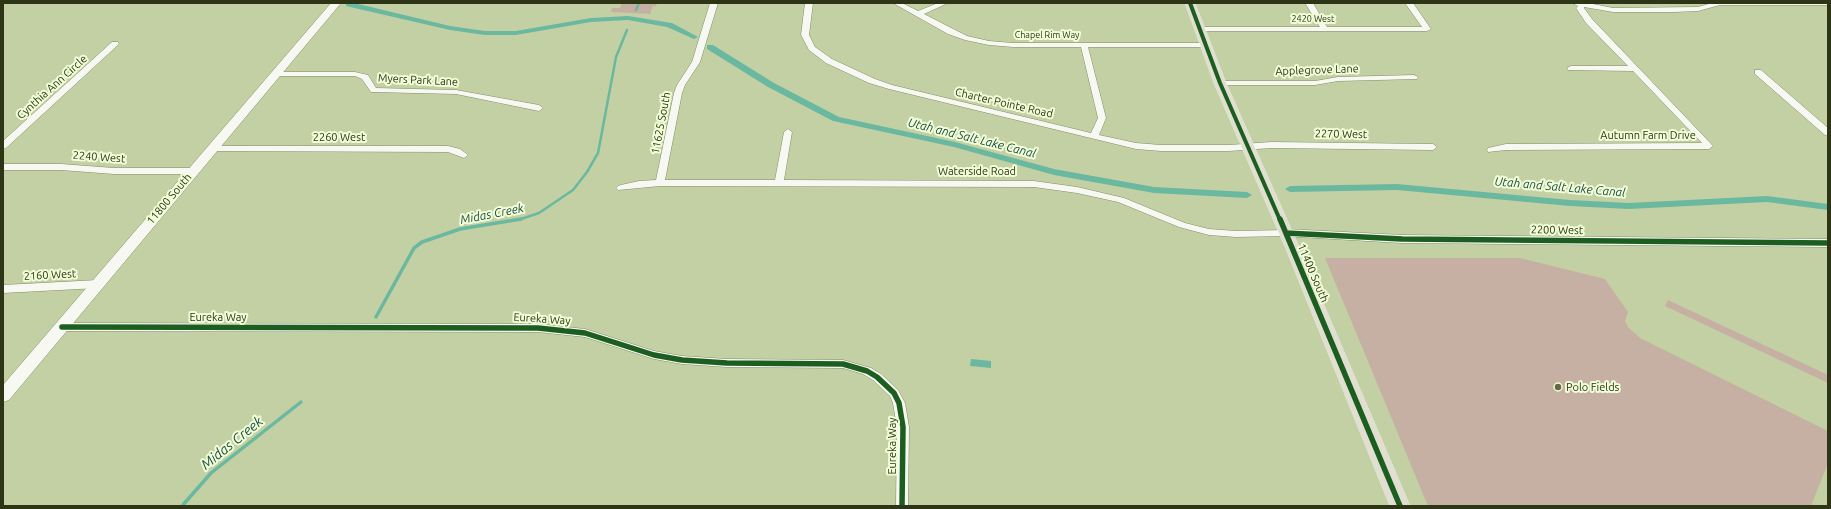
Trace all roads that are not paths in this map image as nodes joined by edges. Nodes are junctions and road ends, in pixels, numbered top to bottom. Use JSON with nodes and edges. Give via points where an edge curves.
{"nodes":[{"id":1,"x":336,"y":3,"type":"edge"},
{"id":2,"x":714,"y":3,"type":"edge"},
{"id":3,"x":809,"y":3,"type":"edge"},
{"id":4,"x":898,"y":3,"type":"edge"},
{"id":5,"x":944,"y":3,"type":"edge"},
{"id":6,"x":1190,"y":3,"type":"edge"},
{"id":7,"x":1309,"y":3,"type":"edge"},
{"id":8,"x":1409,"y":3,"type":"edge"},
{"id":9,"x":1622,"y":3,"type":"edge"},
{"id":10,"x":1828,"y":3,"type":"edge"},
{"id":11,"x":1579,"y":4,"type":"edge"},
{"id":12,"x":1629,"y":9,"type":"junction"},
{"id":13,"x":918,"y":14,"type":"junction"},
{"id":14,"x":1199,"y":29,"type":"junction"},
{"id":15,"x":1325,"y":29,"type":"junction"},
{"id":16,"x":116,"y":44,"type":"dead end"},
{"id":17,"x":1084,"y":45,"type":"junction"},
{"id":18,"x":1206,"y":45,"type":"junction"},
{"id":19,"x":1571,"y":68,"type":"dead end"},
{"id":20,"x":1635,"y":69,"type":"junction"},
{"id":21,"x":1758,"y":72,"type":"dead end"},
{"id":22,"x":276,"y":74,"type":"junction"},
{"id":23,"x":1414,"y":77,"type":"dead end"},
{"id":24,"x":1220,"y":83,"type":"junction"},
{"id":25,"x":539,"y":108,"type":"dead end"},
{"id":26,"x":788,"y":132,"type":"dead end"},
{"id":27,"x":1828,"y":133,"type":"edge"},
{"id":28,"x":1094,"y":136,"type":"junction"},
{"id":29,"x":3,"y":146,"type":"edge"},
{"id":30,"x":1248,"y":146,"type":"junction"},
{"id":31,"x":1433,"y":146,"type":"dead end"},
{"id":32,"x":212,"y":149,"type":"junction"},
{"id":33,"x":1491,"y":150,"type":"dead end"},
{"id":34,"x":464,"y":156,"type":"dead end"},
{"id":35,"x":3,"y":167,"type":"edge"},
{"id":36,"x":192,"y":171,"type":"junction"},
{"id":37,"x":660,"y":183,"type":"junction"},
{"id":38,"x":779,"y":183,"type":"junction"},
{"id":39,"x":621,"y":188,"type":"dead end"},
{"id":40,"x":1286,"y":233,"type":"junction"},
{"id":41,"x":1828,"y":243,"type":"edge"},
{"id":42,"x":98,"y":284,"type":"junction"},
{"id":43,"x":3,"y":289,"type":"edge"},
{"id":44,"x":62,"y":327,"type":"junction"},
{"id":45,"x":3,"y":396,"type":"edge"},
{"id":46,"x":902,"y":506,"type":"edge"},
{"id":47,"x":1400,"y":506,"type":"edge"}],
"edges":[{"from":1,"to":22,"type":"main road","name":"11800 South"},
{"from":2,"to":37,"type":"street","name":"11625 South","via":[[696,62],[678,93]]},
{"from":3,"to":28,"type":"street","name":"Charter Pointe Road","via":[[805,35],[812,48],[829,61],[889,87]]},
{"from":4,"to":13,"type":"street","name":"Chapel Rim Way"},
{"from":5,"to":13,"type":"street"},
{"from":6,"to":14,"type":"main road","name":"11400 South"},
{"from":7,"to":15,"type":"street"},
{"from":8,"to":15,"type":"street","name":"2420 West","via":[[1427,29]]},
{"from":9,"to":12,"type":"street"},
{"from":10,"to":12,"type":"street","via":[[1720,3],[1690,9]]},
{"from":11,"to":12,"type":"street","via":[[1603,9]]},
{"from":11,"to":20,"type":"street","name":"Autumn Farm Drive","via":[[1589,21]]},
{"from":13,"to":17,"type":"street","name":"Chapel Rim Way","via":[[958,35],[981,42],[1013,45]]},
{"from":14,"to":15,"type":"street","name":"2420 West"},
{"from":14,"to":18,"type":"main road","name":"11400 South"},
{"from":16,"to":29,"type":"street","name":"Cynthia Ann Circle"},
{"from":17,"to":18,"type":"street","name":"Chapel Rim Way"},
{"from":17,"to":28,"type":"street","via":[[1102,118]]},
{"from":18,"to":24,"type":"main road","name":"11400 South"},
{"from":19,"to":20,"type":"street"},
{"from":20,"to":33,"type":"street","name":"Autumn Farm Drive","via":[[1709,146],[1506,147]]},
{"from":21,"to":27,"type":"street"},
{"from":22,"to":25,"type":"street","name":"Myers Park Lane","via":[[355,74],[364,77],[374,90],[456,92]]},
{"from":22,"to":32,"type":"main road","name":"11800 South"},
{"from":23,"to":24,"type":"street","name":"Applegrove Lane"},
{"from":24,"to":30,"type":"main road","name":"11400 South"},
{"from":26,"to":38,"type":"street"},
{"from":28,"to":30,"type":"street","name":"Charter Pointe Road","via":[[1152,148]]},
{"from":30,"to":31,"type":"street","name":"2270 West"},
{"from":30,"to":40,"type":"main road","name":"11400 South"},
{"from":32,"to":34,"type":"street","name":"2260 West","via":[[448,149]]},
{"from":32,"to":36,"type":"main road","name":"11800 South"},
{"from":35,"to":36,"type":"street","name":"2240 West"},
{"from":36,"to":42,"type":"main road","name":"11800 South"},
{"from":37,"to":38,"type":"street","name":"Waterside Road"},
{"from":37,"to":39,"type":"street","name":"Waterside Road"},
{"from":38,"to":40,"type":"street","name":"Waterside Road","via":[[1034,184],[1121,200],[1182,225],[1209,232]]},
{"from":40,"to":41,"type":"street","name":"2200 West","via":[[1402,239]]},
{"from":40,"to":47,"type":"main road","name":"11400 South"},
{"from":42,"to":43,"type":"street","name":"2160 West"},
{"from":42,"to":44,"type":"main road","name":"11800 South"},
{"from":44,"to":45,"type":"main road","name":"11800 South"},
{"from":44,"to":46,"type":"street","name":"Eureka Way","via":[[538,328],[585,333],[654,355],[682,360],[727,364],[849,366],[877,377],[894,393],[899,403],[903,427]]}]}
